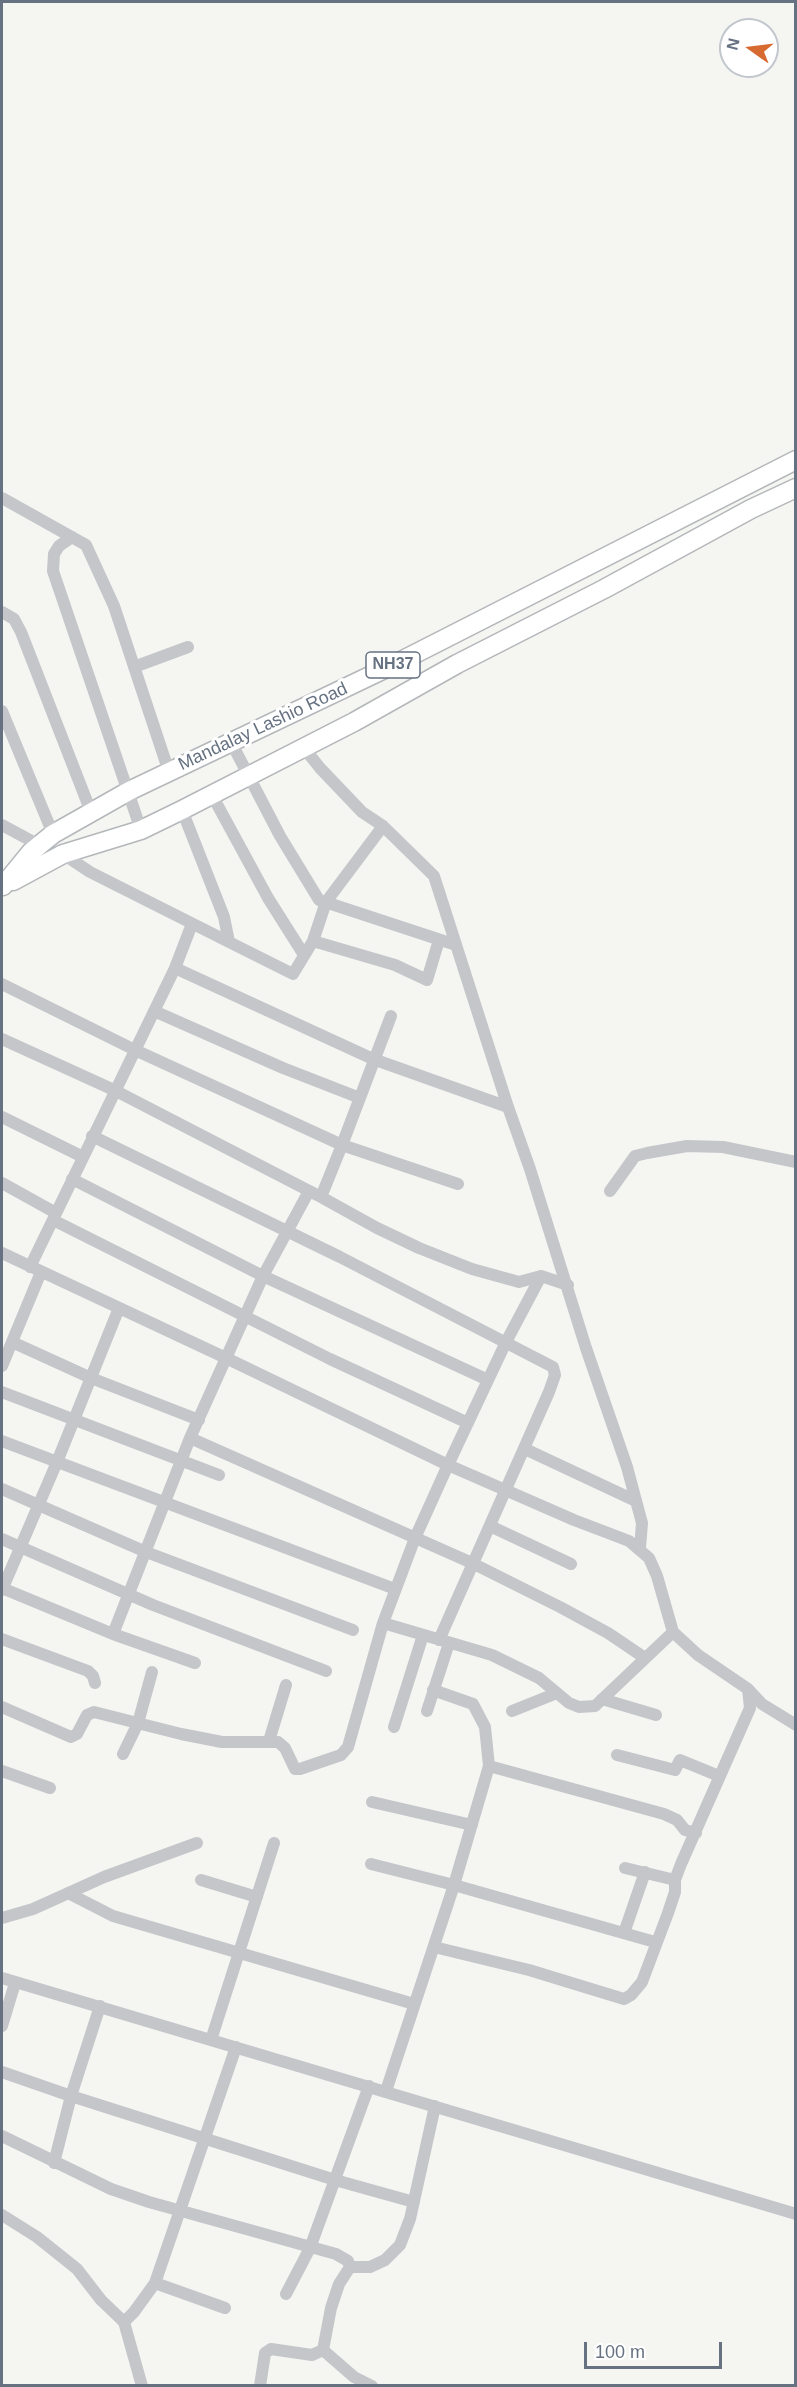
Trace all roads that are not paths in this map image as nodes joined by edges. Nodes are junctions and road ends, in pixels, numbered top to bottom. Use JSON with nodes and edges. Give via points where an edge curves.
{"nodes":[{"id":1,"x":795,"y":460,"type":"edge"},
{"id":2,"x":795,"y":488,"type":"edge"},
{"id":3,"x":2,"y":498,"type":"edge"},
{"id":4,"x":72,"y":537,"type":"junction"},
{"id":5,"x":2,"y":612,"type":"edge"},
{"id":6,"x":188,"y":647,"type":"dead end"},
{"id":7,"x":134,"y":667,"type":"junction"},
{"id":8,"x":353,"y":684,"type":"junction"},
{"id":9,"x":2,"y":711,"type":"edge"},
{"id":10,"x":371,"y":712,"type":"junction"},
{"id":11,"x":231,"y":742,"type":"junction"},
{"id":12,"x":304,"y":748,"type":"junction"},
{"id":13,"x":170,"y":772,"type":"junction"},
{"id":14,"x":250,"y":776,"type":"junction"},
{"id":15,"x":129,"y":791,"type":"junction"},
{"id":16,"x":212,"y":795,"type":"junction"},
{"id":17,"x":182,"y":810,"type":"junction"},
{"id":18,"x":91,"y":812,"type":"junction"},
{"id":19,"x":2,"y":825,"type":"edge"},
{"id":20,"x":384,"y":826,"type":"junction"},
{"id":21,"x":141,"y":830,"type":"junction"},
{"id":22,"x":46,"y":840,"type":"junction"},
{"id":23,"x":63,"y":854,"type":"junction"},
{"id":24,"x":2,"y":887,"type":"edge"},
{"id":25,"x":326,"y":902,"type":"junction"},
{"id":26,"x":192,"y":924,"type":"junction"},
{"id":27,"x":313,"y":940,"type":"junction"},
{"id":28,"x":439,"y":940,"type":"junction"},
{"id":29,"x":229,"y":942,"type":"junction"},
{"id":30,"x":456,"y":945,"type":"junction"},
{"id":31,"x":304,"y":955,"type":"junction"},
{"id":32,"x":176,"y":968,"type":"junction"},
{"id":33,"x":2,"y":984,"type":"edge"},
{"id":34,"x":154,"y":1011,"type":"junction"},
{"id":35,"x":391,"y":1017,"type":"dead end"},
{"id":36,"x":2,"y":1039,"type":"edge"},
{"id":37,"x":135,"y":1050,"type":"junction"},
{"id":38,"x":374,"y":1059,"type":"junction"},
{"id":39,"x":114,"y":1090,"type":"junction"},
{"id":40,"x":360,"y":1098,"type":"junction"},
{"id":41,"x":508,"y":1107,"type":"junction"},
{"id":42,"x":2,"y":1117,"type":"edge"},
{"id":43,"x":92,"y":1136,"type":"junction"},
{"id":44,"x":342,"y":1145,"type":"junction"},
{"id":45,"x":83,"y":1156,"type":"junction"},
{"id":46,"x":795,"y":1162,"type":"edge"},
{"id":47,"x":72,"y":1179,"type":"junction"},
{"id":48,"x":2,"y":1183,"type":"edge"},
{"id":49,"x":458,"y":1184,"type":"dead end"},
{"id":50,"x":309,"y":1191,"type":"junction"},
{"id":51,"x":610,"y":1191,"type":"dead end"},
{"id":52,"x":321,"y":1197,"type":"junction"},
{"id":53,"x":54,"y":1216,"type":"junction"},
{"id":54,"x":287,"y":1233,"type":"junction"},
{"id":55,"x":2,"y":1253,"type":"edge"},
{"id":56,"x":35,"y":1269,"type":"junction"},
{"id":57,"x":263,"y":1276,"type":"junction"},
{"id":58,"x":541,"y":1276,"type":"junction"},
{"id":59,"x":568,"y":1285,"type":"junction"},
{"id":60,"x":119,"y":1308,"type":"junction"},
{"id":61,"x":244,"y":1316,"type":"junction"},
{"id":62,"x":12,"y":1342,"type":"junction"},
{"id":63,"x":506,"y":1342,"type":"junction"},
{"id":64,"x":226,"y":1358,"type":"junction"},
{"id":65,"x":2,"y":1366,"type":"edge"},
{"id":66,"x":91,"y":1377,"type":"junction"},
{"id":67,"x":488,"y":1380,"type":"junction"},
{"id":68,"x":2,"y":1392,"type":"edge"},
{"id":69,"x":74,"y":1419,"type":"junction"},
{"id":70,"x":199,"y":1420,"type":"junction"},
{"id":71,"x":468,"y":1423,"type":"junction"},
{"id":72,"x":190,"y":1438,"type":"junction"},
{"id":73,"x":2,"y":1442,"type":"edge"},
{"id":74,"x":525,"y":1449,"type":"junction"},
{"id":75,"x":181,"y":1460,"type":"junction"},
{"id":76,"x":57,"y":1462,"type":"junction"},
{"id":77,"x":448,"y":1465,"type":"junction"},
{"id":78,"x":219,"y":1476,"type":"dead end"},
{"id":79,"x":2,"y":1489,"type":"edge"},
{"id":80,"x":507,"y":1490,"type":"junction"},
{"id":81,"x":636,"y":1502,"type":"junction"},
{"id":82,"x":163,"y":1504,"type":"junction"},
{"id":83,"x":39,"y":1505,"type":"junction"},
{"id":84,"x":490,"y":1526,"type":"junction"},
{"id":85,"x":415,"y":1538,"type":"junction"},
{"id":86,"x":2,"y":1539,"type":"edge"},
{"id":87,"x":21,"y":1548,"type":"junction"},
{"id":88,"x":640,"y":1548,"type":"junction"},
{"id":89,"x":146,"y":1552,"type":"junction"},
{"id":90,"x":472,"y":1563,"type":"junction"},
{"id":91,"x":571,"y":1564,"type":"dead end"},
{"id":92,"x":2,"y":1589,"type":"edge"},
{"id":93,"x":395,"y":1589,"type":"junction"},
{"id":94,"x":129,"y":1593,"type":"junction"},
{"id":95,"x":383,"y":1623,"type":"junction"},
{"id":96,"x":353,"y":1630,"type":"dead end"},
{"id":97,"x":673,"y":1632,"type":"junction"},
{"id":98,"x":113,"y":1634,"type":"junction"},
{"id":99,"x":423,"y":1635,"type":"junction"},
{"id":100,"x":2,"y":1639,"type":"edge"},
{"id":101,"x":444,"y":1641,"type":"junction"},
{"id":102,"x":645,"y":1658,"type":"junction"},
{"id":103,"x":195,"y":1663,"type":"dead end"},
{"id":104,"x":326,"y":1671,"type":"dead end"},
{"id":105,"x":152,"y":1672,"type":"dead end"},
{"id":106,"x":95,"y":1683,"type":"dead end"},
{"id":107,"x":286,"y":1685,"type":"dead end"},
{"id":108,"x":433,"y":1690,"type":"junction"},
{"id":109,"x":557,"y":1693,"type":"junction"},
{"id":110,"x":602,"y":1699,"type":"junction"},
{"id":111,"x":756,"y":1706,"type":"junction"},
{"id":112,"x":2,"y":1707,"type":"edge"},
{"id":113,"x":427,"y":1711,"type":"dead end"},
{"id":114,"x":512,"y":1711,"type":"dead end"},
{"id":115,"x":656,"y":1715,"type":"dead end"},
{"id":116,"x":138,"y":1723,"type":"junction"},
{"id":117,"x":795,"y":1725,"type":"edge"},
{"id":118,"x":394,"y":1727,"type":"dead end"},
{"id":119,"x":269,"y":1741,"type":"junction"},
{"id":120,"x":123,"y":1754,"type":"dead end"},
{"id":121,"x":617,"y":1755,"type":"dead end"},
{"id":122,"x":489,"y":1767,"type":"junction"},
{"id":123,"x":2,"y":1771,"type":"edge"},
{"id":124,"x":719,"y":1776,"type":"junction"},
{"id":125,"x":50,"y":1788,"type":"dead end"},
{"id":126,"x":372,"y":1802,"type":"dead end"},
{"id":127,"x":472,"y":1825,"type":"junction"},
{"id":128,"x":696,"y":1833,"type":"junction"},
{"id":129,"x":197,"y":1843,"type":"dead end"},
{"id":130,"x":274,"y":1843,"type":"dead end"},
{"id":131,"x":371,"y":1864,"type":"dead end"},
{"id":132,"x":625,"y":1868,"type":"dead end"},
{"id":133,"x":645,"y":1872,"type":"junction"},
{"id":134,"x":201,"y":1880,"type":"dead end"},
{"id":135,"x":675,"y":1880,"type":"junction"},
{"id":136,"x":454,"y":1885,"type":"junction"},
{"id":137,"x":68,"y":1893,"type":"junction"},
{"id":138,"x":256,"y":1897,"type":"junction"},
{"id":139,"x":2,"y":1918,"type":"edge"},
{"id":140,"x":624,"y":1933,"type":"junction"},
{"id":141,"x":655,"y":1942,"type":"junction"},
{"id":142,"x":434,"y":1947,"type":"junction"},
{"id":143,"x":238,"y":1952,"type":"junction"},
{"id":144,"x":2,"y":1978,"type":"edge"},
{"id":145,"x":15,"y":1983,"type":"junction"},
{"id":146,"x":414,"y":2004,"type":"junction"},
{"id":147,"x":100,"y":2006,"type":"junction"},
{"id":148,"x":2,"y":2026,"type":"edge"},
{"id":149,"x":211,"y":2040,"type":"junction"},
{"id":150,"x":236,"y":2047,"type":"junction"},
{"id":151,"x":2,"y":2072,"type":"edge"},
{"id":152,"x":369,"y":2086,"type":"junction"},
{"id":153,"x":386,"y":2091,"type":"junction"},
{"id":154,"x":71,"y":2096,"type":"junction"},
{"id":155,"x":435,"y":2106,"type":"junction"},
{"id":156,"x":2,"y":2136,"type":"edge"},
{"id":157,"x":205,"y":2138,"type":"junction"},
{"id":158,"x":54,"y":2163,"type":"junction"},
{"id":159,"x":335,"y":2180,"type":"junction"},
{"id":160,"x":414,"y":2202,"type":"junction"},
{"id":161,"x":180,"y":2211,"type":"junction"},
{"id":162,"x":795,"y":2214,"type":"edge"},
{"id":163,"x":2,"y":2215,"type":"edge"},
{"id":164,"x":310,"y":2247,"type":"junction"},
{"id":165,"x":350,"y":2267,"type":"junction"},
{"id":166,"x":155,"y":2283,"type":"junction"},
{"id":167,"x":286,"y":2294,"type":"dead end"},
{"id":168,"x":225,"y":2308,"type":"dead end"},
{"id":169,"x":124,"y":2322,"type":"junction"},
{"id":170,"x":322,"y":2350,"type":"junction"},
{"id":171,"x":142,"y":2385,"type":"edge"},
{"id":172,"x":260,"y":2385,"type":"edge"},
{"id":173,"x":372,"y":2385,"type":"edge"}],
"edges":[{"from":1,"to":8,"type":"highway","name":"Mandalay Lashio Road","number":"NH37"},
{"from":2,"to":10,"type":"highway","name":"Mandalay Lashio Road","number":"NH37"},
{"from":3,"to":4,"type":"street"},
{"from":4,"to":7,"type":"street","via":[[86,545],[93,558]]},
{"from":4,"to":15,"type":"street","via":[[54,554],[53,572]]},
{"from":5,"to":18,"type":"street","via":[[14,619],[21,632]]},
{"from":6,"to":7,"type":"street"},
{"from":7,"to":13,"type":"street"},
{"from":8,"to":10,"type":"highway"},
{"from":8,"to":11,"type":"highway","name":"Mandalay Lashio Road","number":"NH37"},
{"from":9,"to":22,"type":"street"},
{"from":10,"to":12,"type":"highway","name":"Mandalay Lashio Road","number":"NH37"},
{"from":11,"to":13,"type":"highway","name":"Mandalay Lashio Road","number":"NH37"},
{"from":11,"to":14,"type":"street"},
{"from":12,"to":14,"type":"highway","name":"Mandalay Lashio Road","number":"NH37"},
{"from":12,"to":20,"type":"street","via":[[362,813]]},
{"from":13,"to":15,"type":"highway","name":"Mandalay Lashio Road","number":"NH37"},
{"from":14,"to":16,"type":"highway","name":"Mandalay Lashio Road","number":"NH37"},
{"from":14,"to":25,"type":"street","via":[[319,900]]},
{"from":15,"to":18,"type":"highway","name":"Mandalay Lashio Road","number":"NH37"},
{"from":15,"to":21,"type":"street"},
{"from":16,"to":17,"type":"highway","name":"Mandalay Lashio Road","number":"NH37"},
{"from":16,"to":31,"type":"street"},
{"from":17,"to":21,"type":"highway","name":"Mandalay Lashio Road","number":"NH37"},
{"from":17,"to":29,"type":"street","via":[[224,917]]},
{"from":18,"to":22,"type":"highway","name":"Mandalay Lashio Road","number":"NH37"},
{"from":19,"to":22,"type":"street"},
{"from":20,"to":25,"type":"street"},
{"from":20,"to":30,"type":"street","via":[[434,876]]},
{"from":21,"to":23,"type":"highway","name":"Mandalay Lashio Road","number":"NH37"},
{"from":22,"to":24,"type":"highway","name":"Mandalay Lashio Road","number":"NH37"},
{"from":23,"to":24,"type":"highway","name":"Mandalay Lashio Road","number":"NH37"},
{"from":23,"to":26,"type":"street"},
{"from":25,"to":27,"type":"street"},
{"from":25,"to":28,"type":"street"},
{"from":26,"to":29,"type":"street"},
{"from":26,"to":32,"type":"street"},
{"from":27,"to":28,"type":"street","via":[[395,965],[427,980]]},
{"from":27,"to":31,"type":"street"},
{"from":28,"to":30,"type":"street"},
{"from":29,"to":31,"type":"street","via":[[293,974]]},
{"from":30,"to":41,"type":"street"},
{"from":32,"to":34,"type":"street"},
{"from":32,"to":38,"type":"street"},
{"from":33,"to":37,"type":"street"},
{"from":34,"to":37,"type":"street"},
{"from":34,"to":40,"type":"street"},
{"from":35,"to":38,"type":"street"},
{"from":36,"to":39,"type":"street"},
{"from":37,"to":39,"type":"street"},
{"from":37,"to":44,"type":"street"},
{"from":38,"to":40,"type":"street"},
{"from":38,"to":41,"type":"street"},
{"from":39,"to":43,"type":"street"},
{"from":39,"to":50,"type":"street"},
{"from":40,"to":44,"type":"street"},
{"from":41,"to":59,"type":"street"},
{"from":42,"to":45,"type":"street"},
{"from":43,"to":45,"type":"street"},
{"from":43,"to":54,"type":"street"},
{"from":44,"to":49,"type":"street"},
{"from":44,"to":52,"type":"street"},
{"from":45,"to":47,"type":"street"},
{"from":46,"to":51,"type":"street","via":[[723,1147],[687,1146],[635,1156]]},
{"from":47,"to":53,"type":"street"},
{"from":47,"to":57,"type":"street"},
{"from":48,"to":53,"type":"street"},
{"from":50,"to":52,"type":"street"},
{"from":50,"to":54,"type":"street"},
{"from":52,"to":58,"type":"street","via":[[377,1228],[472,1269],[519,1282]]},
{"from":53,"to":56,"type":"street"},
{"from":53,"to":61,"type":"street"},
{"from":54,"to":57,"type":"street"},
{"from":54,"to":63,"type":"street"},
{"from":55,"to":56,"type":"street"},
{"from":56,"to":60,"type":"street"},
{"from":56,"to":62,"type":"street"},
{"from":57,"to":61,"type":"street"},
{"from":57,"to":67,"type":"street"},
{"from":58,"to":59,"type":"street"},
{"from":58,"to":63,"type":"street"},
{"from":59,"to":81,"type":"street"},
{"from":60,"to":64,"type":"street"},
{"from":60,"to":66,"type":"street"},
{"from":61,"to":64,"type":"street"},
{"from":61,"to":71,"type":"street"},
{"from":62,"to":65,"type":"street"},
{"from":62,"to":66,"type":"street"},
{"from":63,"to":67,"type":"street"},
{"from":63,"to":74,"type":"street","via":[[553,1367],[555,1375]]},
{"from":64,"to":70,"type":"street"},
{"from":64,"to":77,"type":"street"},
{"from":66,"to":69,"type":"street"},
{"from":66,"to":70,"type":"street"},
{"from":67,"to":71,"type":"street"},
{"from":68,"to":69,"type":"street"},
{"from":69,"to":75,"type":"street"},
{"from":69,"to":76,"type":"street"},
{"from":70,"to":72,"type":"street"},
{"from":71,"to":77,"type":"street"},
{"from":72,"to":75,"type":"street"},
{"from":72,"to":85,"type":"street"},
{"from":73,"to":76,"type":"street"},
{"from":74,"to":80,"type":"street"},
{"from":74,"to":81,"type":"street"},
{"from":75,"to":78,"type":"street"},
{"from":75,"to":82,"type":"street"},
{"from":76,"to":82,"type":"street"},
{"from":76,"to":83,"type":"street"},
{"from":77,"to":80,"type":"street"},
{"from":77,"to":85,"type":"street"},
{"from":79,"to":83,"type":"street"},
{"from":80,"to":84,"type":"street"},
{"from":80,"to":88,"type":"street"},
{"from":81,"to":88,"type":"street","via":[[642,1522]]},
{"from":82,"to":89,"type":"street"},
{"from":82,"to":93,"type":"street"},
{"from":83,"to":87,"type":"street"},
{"from":83,"to":89,"type":"street"},
{"from":84,"to":90,"type":"street"},
{"from":84,"to":91,"type":"street"},
{"from":85,"to":90,"type":"street"},
{"from":85,"to":93,"type":"street"},
{"from":86,"to":87,"type":"street"},
{"from":87,"to":92,"type":"street"},
{"from":87,"to":94,"type":"street"},
{"from":88,"to":97,"type":"street","via":[[657,1576]]},
{"from":89,"to":94,"type":"street"},
{"from":89,"to":96,"type":"street"},
{"from":90,"to":101,"type":"street"},
{"from":90,"to":102,"type":"street","via":[[570,1612]]},
{"from":92,"to":98,"type":"street"},
{"from":93,"to":95,"type":"street"},
{"from":94,"to":98,"type":"street"},
{"from":94,"to":104,"type":"street"},
{"from":95,"to":99,"type":"street"},
{"from":95,"to":119,"type":"street","via":[[348,1748],[341,1755],[295,1769],[285,1748]]},
{"from":97,"to":102,"type":"street"},
{"from":97,"to":111,"type":"street","via":[[698,1656],[748,1689]]},
{"from":98,"to":103,"type":"street"},
{"from":99,"to":101,"type":"street"},
{"from":99,"to":118,"type":"street"},
{"from":100,"to":106,"type":"street","via":[[88,1671]]},
{"from":101,"to":108,"type":"street"},
{"from":101,"to":109,"type":"street","via":[[519,1667]]},
{"from":102,"to":110,"type":"street"},
{"from":105,"to":116,"type":"street"},
{"from":107,"to":119,"type":"street"},
{"from":108,"to":113,"type":"street"},
{"from":108,"to":122,"type":"street","via":[[473,1704],[485,1727]]},
{"from":109,"to":110,"type":"street","via":[[579,1707],[595,1706]]},
{"from":109,"to":114,"type":"street"},
{"from":110,"to":115,"type":"street"},
{"from":111,"to":117,"type":"street"},
{"from":111,"to":124,"type":"street"},
{"from":112,"to":116,"type":"street","via":[[71,1737],[77,1734],[87,1715],[94,1712]]},
{"from":116,"to":119,"type":"street","via":[[222,1742]]},
{"from":116,"to":120,"type":"street"},
{"from":121,"to":124,"type":"street","via":[[675,1770],[680,1760]]},
{"from":122,"to":127,"type":"street"},
{"from":122,"to":128,"type":"street","via":[[664,1814],[685,1830]]},
{"from":123,"to":125,"type":"street"},
{"from":124,"to":128,"type":"street"},
{"from":126,"to":127,"type":"street"},
{"from":127,"to":136,"type":"street"},
{"from":128,"to":135,"type":"street"},
{"from":129,"to":137,"type":"street"},
{"from":130,"to":138,"type":"street"},
{"from":131,"to":136,"type":"street"},
{"from":132,"to":133,"type":"street"},
{"from":133,"to":135,"type":"street"},
{"from":133,"to":140,"type":"street"},
{"from":134,"to":138,"type":"street"},
{"from":135,"to":141,"type":"street","via":[[675,1892]]},
{"from":136,"to":140,"type":"street"},
{"from":136,"to":142,"type":"street"},
{"from":137,"to":139,"type":"street"},
{"from":137,"to":143,"type":"street","via":[[113,1916]]},
{"from":138,"to":143,"type":"street"},
{"from":140,"to":141,"type":"street"},
{"from":141,"to":142,"type":"street","via":[[642,1982],[624,1999]]},
{"from":142,"to":146,"type":"street"},
{"from":143,"to":146,"type":"street"},
{"from":143,"to":149,"type":"street"},
{"from":144,"to":145,"type":"street"},
{"from":145,"to":147,"type":"street"},
{"from":145,"to":148,"type":"street"},
{"from":146,"to":153,"type":"street"},
{"from":147,"to":149,"type":"street"},
{"from":147,"to":154,"type":"street"},
{"from":149,"to":150,"type":"street"},
{"from":150,"to":152,"type":"street"},
{"from":150,"to":157,"type":"street"},
{"from":151,"to":154,"type":"street"},
{"from":152,"to":153,"type":"street"},
{"from":152,"to":159,"type":"street"},
{"from":153,"to":155,"type":"street"},
{"from":154,"to":157,"type":"street"},
{"from":154,"to":158,"type":"street"},
{"from":155,"to":160,"type":"street"},
{"from":155,"to":162,"type":"street"},
{"from":156,"to":158,"type":"street"},
{"from":157,"to":159,"type":"street"},
{"from":157,"to":161,"type":"street"},
{"from":158,"to":161,"type":"street","via":[[111,2189]]},
{"from":159,"to":160,"type":"street"},
{"from":159,"to":164,"type":"street"},
{"from":160,"to":165,"type":"street","via":[[400,2245],[385,2260],[370,2267]]},
{"from":161,"to":164,"type":"street"},
{"from":161,"to":166,"type":"street"},
{"from":163,"to":169,"type":"street","via":[[77,2269]]},
{"from":164,"to":165,"type":"street","via":[[336,2254],[348,2261]]},
{"from":164,"to":167,"type":"street"},
{"from":165,"to":170,"type":"street","via":[[339,2283]]},
{"from":166,"to":168,"type":"street"},
{"from":166,"to":169,"type":"street"},
{"from":169,"to":171,"type":"street"},
{"from":170,"to":172,"type":"street","via":[[312,2355],[271,2349],[265,2353]]},
{"from":170,"to":173,"type":"street","via":[[354,2377]]}]}
